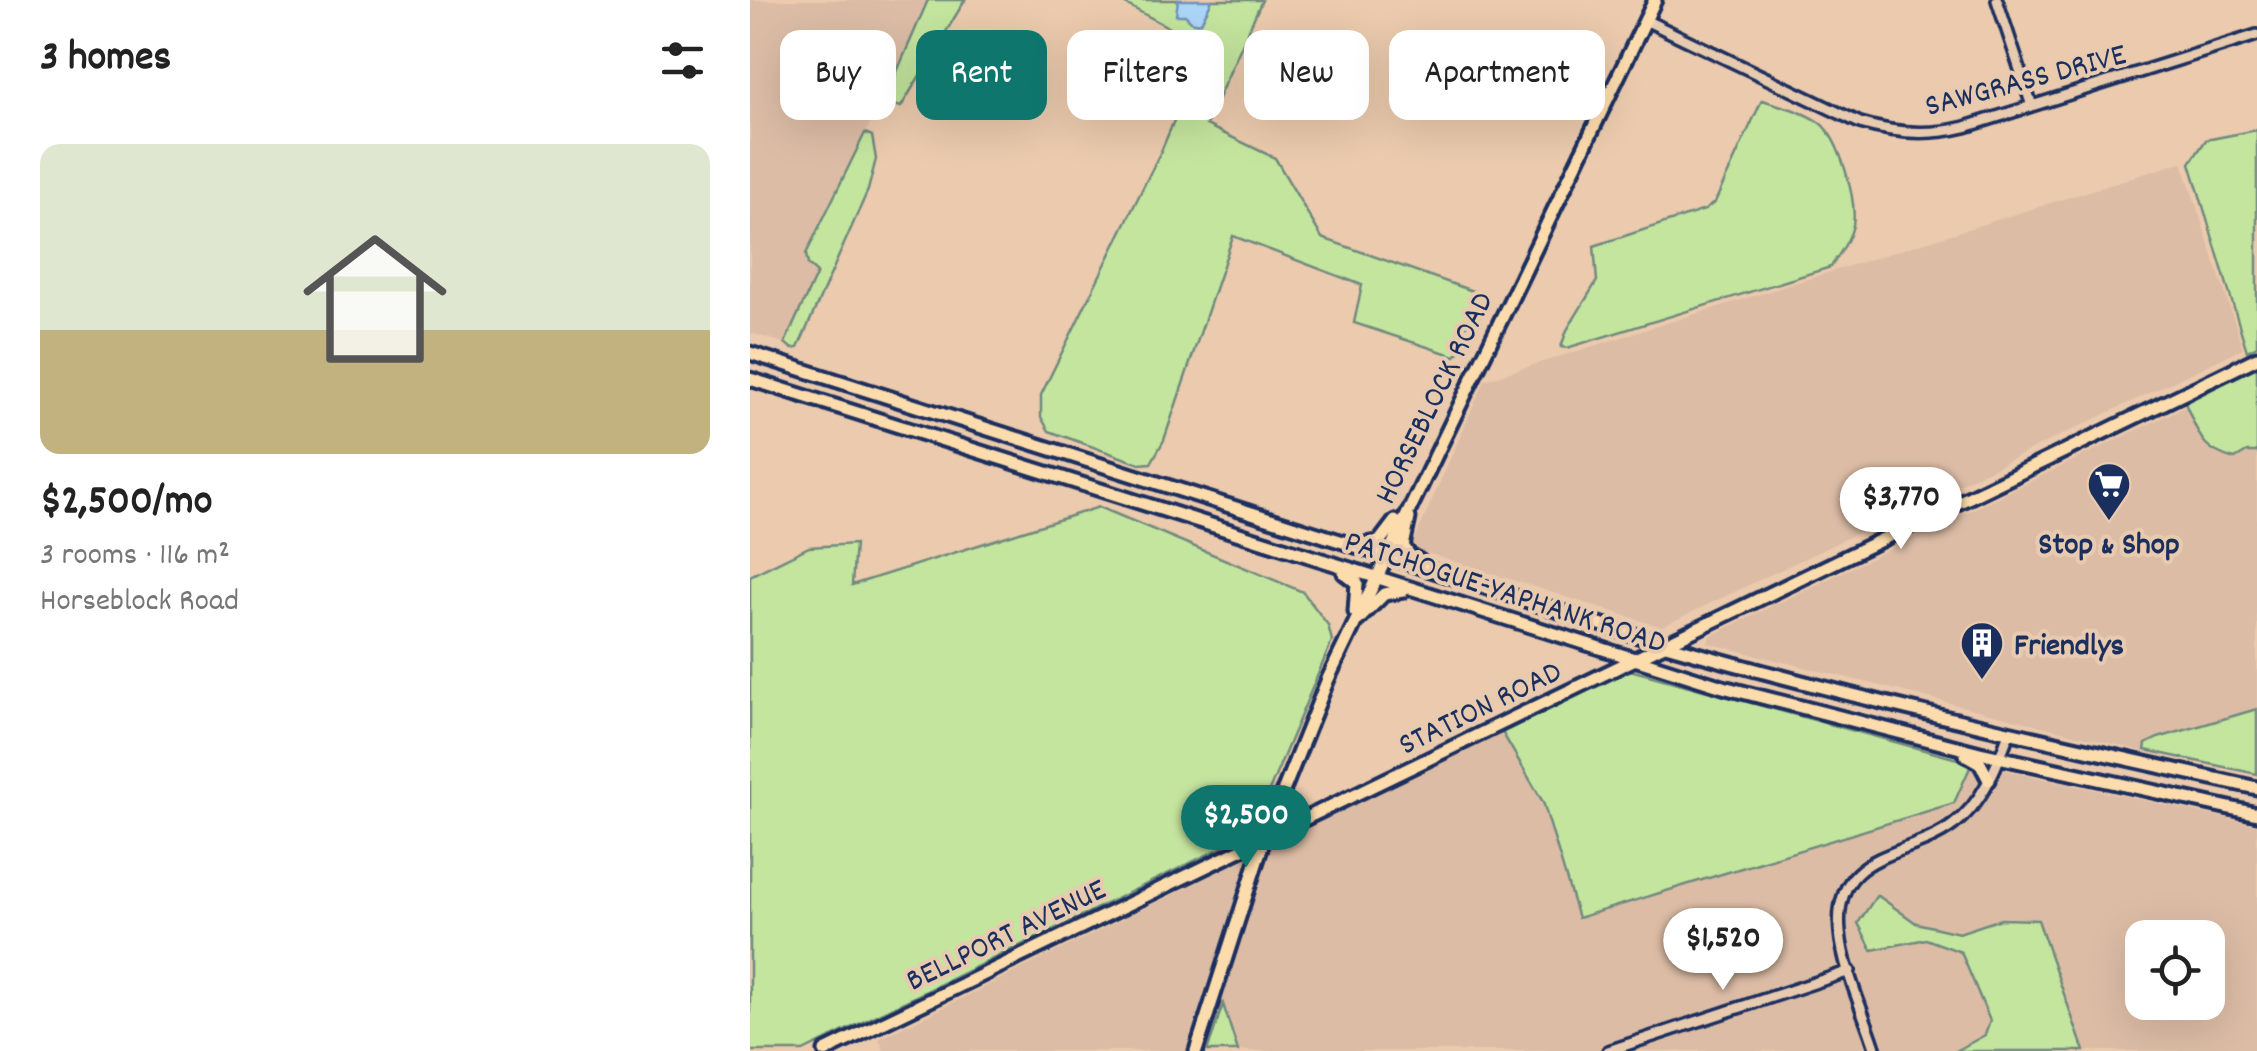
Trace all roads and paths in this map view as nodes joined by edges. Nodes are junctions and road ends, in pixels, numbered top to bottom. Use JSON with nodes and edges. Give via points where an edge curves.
{"nodes":[{"id":1,"x":1655,"y":0,"type":"edge"},
{"id":2,"x":1997,"y":0,"type":"edge"},
{"id":3,"x":1645,"y":20,"type":"junction"},
{"id":4,"x":2257,"y":35,"type":"edge"},
{"id":5,"x":2032,"y":106,"type":"junction"},
{"id":6,"x":750,"y":353,"type":"edge"},
{"id":7,"x":2257,"y":358,"type":"edge"},
{"id":8,"x":797,"y":368,"type":"junction"},
{"id":9,"x":750,"y":379,"type":"edge"},
{"id":10,"x":789,"y":392,"type":"junction"},
{"id":11,"x":1009,"y":436,"type":"junction"},
{"id":12,"x":1000,"y":459,"type":"junction"},
{"id":13,"x":1414,"y":495,"type":"junction"},
{"id":14,"x":1355,"y":546,"type":"junction"},
{"id":15,"x":1385,"y":555,"type":"junction"},
{"id":16,"x":1318,"y":559,"type":"junction"},
{"id":17,"x":1446,"y":574,"type":"junction"},
{"id":18,"x":1376,"y":577,"type":"junction"},
{"id":19,"x":1420,"y":592,"type":"junction"},
{"id":20,"x":1353,"y":625,"type":"junction"},
{"id":21,"x":1705,"y":625,"type":"junction"},
{"id":22,"x":1582,"y":643,"type":"junction"},
{"id":23,"x":1666,"y":644,"type":"junction"},
{"id":24,"x":1635,"y":660,"type":"junction"},
{"id":25,"x":1746,"y":668,"type":"junction"},
{"id":26,"x":1599,"y":678,"type":"junction"},
{"id":27,"x":2009,"y":734,"type":"junction"},
{"id":28,"x":1935,"y":742,"type":"junction"},
{"id":29,"x":2000,"y":758,"type":"junction"},
{"id":30,"x":1989,"y":780,"type":"junction"},
{"id":31,"x":2257,"y":788,"type":"edge"},
{"id":32,"x":2257,"y":814,"type":"edge"},
{"id":33,"x":1264,"y":839,"type":"junction"},
{"id":34,"x":1850,"y":971,"type":"junction"},
{"id":35,"x":825,"y":1051,"type":"edge"},
{"id":36,"x":1196,"y":1051,"type":"edge"},
{"id":37,"x":1608,"y":1051,"type":"edge"},
{"id":38,"x":1876,"y":1051,"type":"edge"}],
"edges":[{"from":1,"to":3,"type":"main road","name":"HORSEBLOCK ROAD"},
{"from":2,"to":5,"type":"street"},
{"from":3,"to":5,"type":"street","name":"SAWGRASS DRIVE","via":[[1840,114],[1891,131],[1938,133]]},
{"from":3,"to":13,"type":"main road","name":"HORSEBLOCK ROAD"},
{"from":4,"to":5,"type":"street","name":"SAWGRASS DRIVE"},
{"from":6,"to":8,"type":"main road","name":"PATCHOGUE-YAPHANK ROAD"},
{"from":7,"to":21,"type":"main road","name":"STATION ROAD"},
{"from":8,"to":10,"type":"main road"},
{"from":8,"to":11,"type":"main road","name":"PATCHOGUE-YAPHANK ROAD"},
{"from":9,"to":10,"type":"main road","name":"PATCHOGUE-YAPHANK ROAD"},
{"from":10,"to":12,"type":"main road","name":"PATCHOGUE-YAPHANK ROAD"},
{"from":11,"to":12,"type":"main road"},
{"from":11,"to":14,"type":"main road","name":"PATCHOGUE-YAPHANK ROAD"},
{"from":12,"to":16,"type":"main road","name":"PATCHOGUE-YAPHANK ROAD"},
{"from":13,"to":14,"type":"main road","via":[[1379,542]]},
{"from":13,"to":15,"type":"main road","name":"HORSEBLOCK ROAD"},
{"from":13,"to":17,"type":"main road","via":[[1404,550]]},
{"from":14,"to":15,"type":"main road","name":"PATCHOGUE-YAPHANK ROAD"},
{"from":15,"to":17,"type":"main road","name":"PATCHOGUE-YAPHANK ROAD"},
{"from":15,"to":18,"type":"main road","name":"HORSEBLOCK ROAD"},
{"from":16,"to":18,"type":"main road","name":"PATCHOGUE-YAPHANK ROAD"},
{"from":16,"to":20,"type":"main road","via":[[1357,583]]},
{"from":17,"to":23,"type":"main road","name":"PATCHOGUE-YAPHANK ROAD"},
{"from":18,"to":19,"type":"main road","name":"PATCHOGUE-YAPHANK ROAD"},
{"from":18,"to":20,"type":"main road","name":"HORSEBLOCK ROAD"},
{"from":19,"to":20,"type":"main road","via":[[1388,592]]},
{"from":19,"to":22,"type":"main road","name":"PATCHOGUE-YAPHANK ROAD"},
{"from":20,"to":33,"type":"main road","name":"HORSEBLOCK ROAD"},
{"from":21,"to":23,"type":"main road","name":"STATION ROAD"},
{"from":21,"to":25,"type":"main road","via":[[1704,647]]},
{"from":22,"to":24,"type":"main road","name":"PATCHOGUE-YAPHANK ROAD"},
{"from":22,"to":26,"type":"main road","via":[[1600,657]]},
{"from":23,"to":24,"type":"main road","name":"STATION ROAD"},
{"from":23,"to":25,"type":"main road","name":"PATCHOGUE-YAPHANK ROAD"},
{"from":24,"to":26,"type":"main road","name":"STATION ROAD"},
{"from":24,"to":28,"type":"main road","name":"PATCHOGUE-YAPHANK ROAD"},
{"from":25,"to":27,"type":"main road"},
{"from":26,"to":33,"type":"main road","name":"STATION ROAD"},
{"from":27,"to":29,"type":"street"},
{"from":27,"to":31,"type":"main road"},
{"from":28,"to":29,"type":"main road","name":"PATCHOGUE-YAPHANK ROAD"},
{"from":28,"to":30,"type":"main road","via":[[1977,760]]},
{"from":29,"to":30,"type":"street"},
{"from":29,"to":32,"type":"main road","name":"PATCHOGUE-YAPHANK ROAD"},
{"from":30,"to":34,"type":"street","via":[[1949,828],[1882,855],[1857,876],[1839,924]]},
{"from":33,"to":35,"type":"main road","name":"BELLPORT AVENUE"},
{"from":33,"to":36,"type":"main road","name":"HORSEBLOCK ROAD"},
{"from":34,"to":37,"type":"street"},
{"from":34,"to":38,"type":"street"}]}
